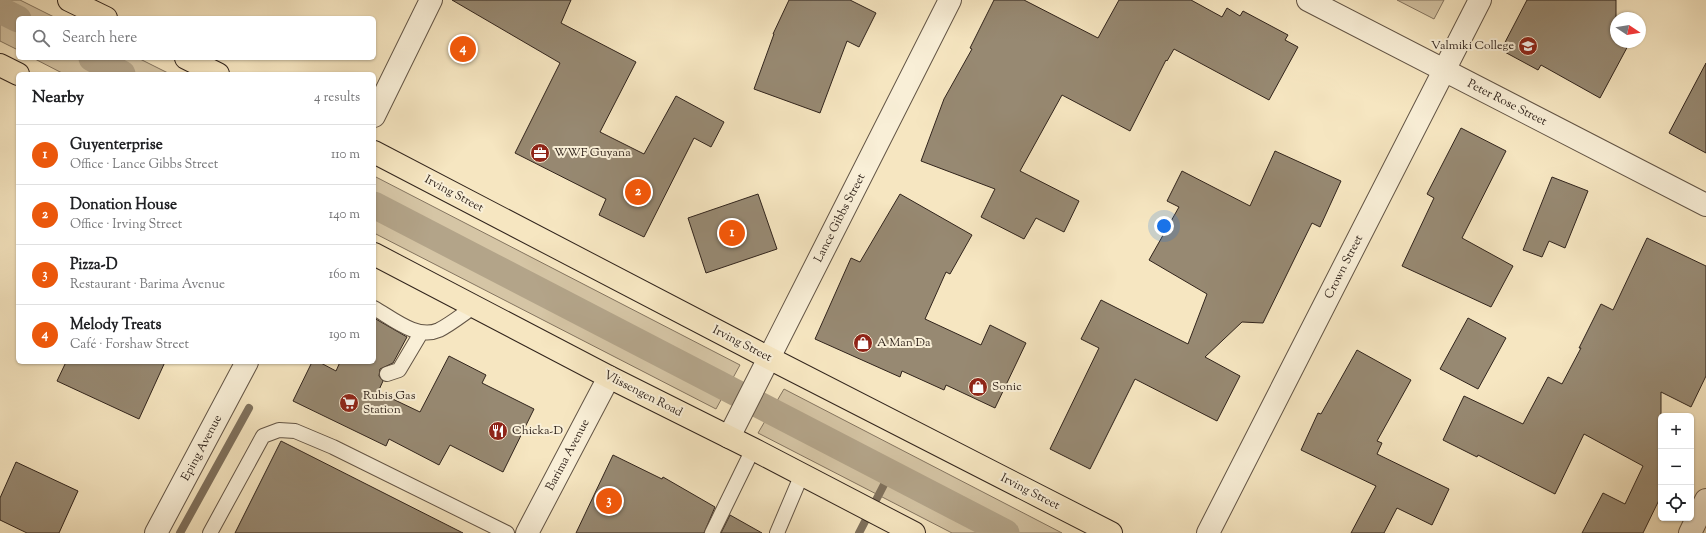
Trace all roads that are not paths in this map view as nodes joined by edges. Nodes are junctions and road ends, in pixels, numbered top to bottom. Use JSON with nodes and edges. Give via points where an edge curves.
{"nodes":[{"id":1,"x":70,"y":0,"type":"edge"},
{"id":2,"x":431,"y":0,"type":"edge"},
{"id":3,"x":950,"y":0,"type":"edge"},
{"id":4,"x":1308,"y":0,"type":"edge"},
{"id":5,"x":1480,"y":0,"type":"edge"},
{"id":6,"x":102,"y":16,"type":"edge"},
{"id":7,"x":190,"y":60,"type":"edge"},
{"id":8,"x":0,"y":65,"type":"edge"},
{"id":9,"x":1444,"y":70,"type":"junction"},
{"id":10,"x":214,"y":72,"type":"edge"},
{"id":11,"x":16,"y":73,"type":"edge"},
{"id":12,"x":376,"y":112,"type":"edge"},
{"id":13,"x":376,"y":153,"type":"edge"},
{"id":14,"x":1706,"y":205,"type":"edge"},
{"id":15,"x":376,"y":255,"type":"edge"},
{"id":16,"x":475,"y":306,"type":"junction"},
{"id":17,"x":376,"y":309,"type":"edge"},
{"id":18,"x":421,"y":333,"type":"junction"},
{"id":19,"x":246,"y":364,"type":"edge"},
{"id":20,"x":764,"y":367,"type":"junction"},
{"id":21,"x":387,"y":374,"type":"dead end"},
{"id":22,"x":608,"y":377,"type":"junction"},
{"id":23,"x":729,"y":437,"type":"junction"},
{"id":24,"x":754,"y":449,"type":"junction"},
{"id":25,"x":802,"y":474,"type":"junction"},
{"id":26,"x":1706,"y":500,"type":"edge"},
{"id":27,"x":156,"y":533,"type":"edge"},
{"id":28,"x":210,"y":533,"type":"edge"},
{"id":29,"x":507,"y":533,"type":"edge"},
{"id":30,"x":527,"y":533,"type":"edge"},
{"id":31,"x":712,"y":533,"type":"edge"},
{"id":32,"x":778,"y":533,"type":"edge"},
{"id":33,"x":914,"y":533,"type":"edge"},
{"id":34,"x":1111,"y":533,"type":"edge"},
{"id":35,"x":1208,"y":533,"type":"edge"},
{"id":36,"x":1690,"y":533,"type":"edge"}],
"edges":[{"from":1,"to":6,"type":"main road"},
{"from":2,"to":12,"type":"street"},
{"from":3,"to":20,"type":"street","name":"Lance Gibbs Street"},
{"from":4,"to":9,"type":"street","name":"Peter Rose Street"},
{"from":5,"to":9,"type":"street","name":"Crown Street"},
{"from":7,"to":10,"type":"main road"},
{"from":8,"to":11,"type":"main road"},
{"from":9,"to":14,"type":"street","name":"Peter Rose Street"},
{"from":9,"to":35,"type":"street","name":"Crown Street"},
{"from":13,"to":20,"type":"main road","name":"Irving Street"},
{"from":15,"to":16,"type":"main road","name":"Vlissengen Road"},
{"from":16,"to":18,"type":"lane","via":[[438,330]]},
{"from":16,"to":22,"type":"main road","name":"Vlissengen Road"},
{"from":17,"to":18,"type":"lane"},
{"from":18,"to":21,"type":"lane","via":[[399,370]]},
{"from":19,"to":27,"type":"street","name":"Eping Avenue"},
{"from":20,"to":23,"type":"street","name":"Lance Gibbs Street"},
{"from":20,"to":34,"type":"main road","name":"Irving Street"},
{"from":22,"to":23,"type":"main road","name":"Vlissengen Road"},
{"from":22,"to":30,"type":"street","name":"Barima Avenue"},
{"from":23,"to":24,"type":"main road","name":"Vlissengen Road"},
{"from":24,"to":25,"type":"main road","name":"Vlissengen Road"},
{"from":24,"to":31,"type":"lane"},
{"from":25,"to":32,"type":"lane"},
{"from":25,"to":33,"type":"main road","name":"Vlissengen Road"},
{"from":26,"to":36,"type":"street"},
{"from":28,"to":29,"type":"lane","via":[[262,436],[279,430],[295,431],[333,447]]}]}
